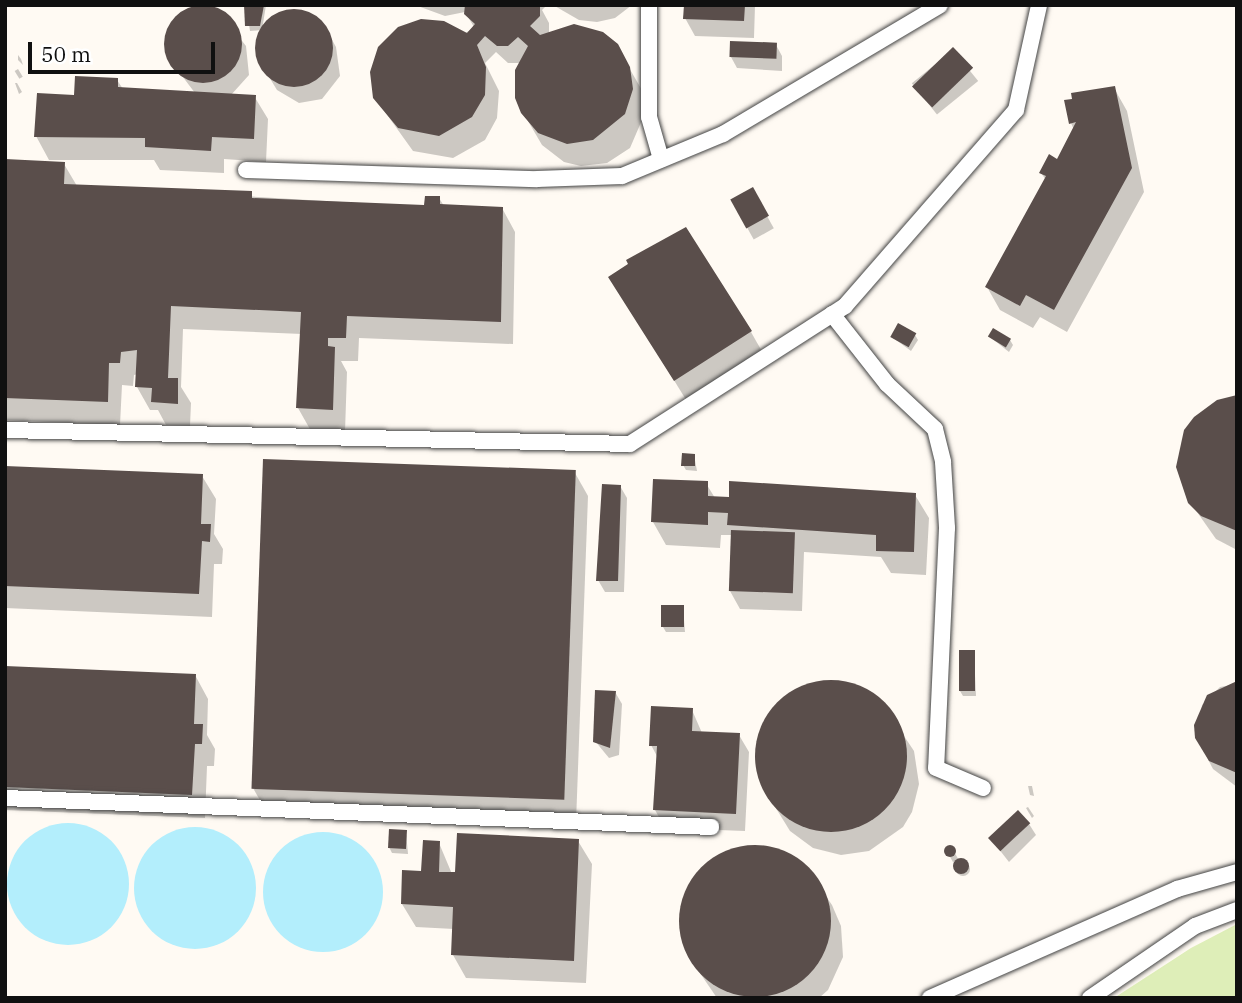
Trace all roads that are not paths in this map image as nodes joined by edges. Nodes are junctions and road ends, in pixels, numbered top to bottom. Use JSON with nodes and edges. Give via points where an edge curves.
{"nodes":[{"id":1,"x":649,"y":5,"type":"edge"},
{"id":2,"x":940,"y":5,"type":"edge"},
{"id":3,"x":1039,"y":5,"type":"edge"},
{"id":4,"x":661,"y":159,"type":"junction"},
{"id":5,"x":246,"y":170,"type":"dead end"},
{"id":6,"x":832,"y":314,"type":"junction"},
{"id":7,"x":5,"y":430,"type":"edge"},
{"id":8,"x":983,"y":788,"type":"dead end"},
{"id":9,"x":5,"y":798,"type":"edge"},
{"id":10,"x":711,"y":827,"type":"dead end"},
{"id":11,"x":1237,"y":872,"type":"edge"},
{"id":12,"x":1237,"y":910,"type":"edge"},
{"id":13,"x":930,"y":998,"type":"edge"},
{"id":14,"x":1090,"y":998,"type":"edge"}],
"edges":[{"from":1,"to":4,"type":"lane","via":[[649,117]]},
{"from":2,"to":4,"type":"lane","via":[[723,134]]},
{"from":3,"to":6,"type":"lane","via":[[1016,110],[845,306]]},
{"from":4,"to":5,"type":"lane","via":[[622,176],[537,179]]},
{"from":6,"to":7,"type":"lane","via":[[631,444]]},
{"from":6,"to":8,"type":"lane","via":[[887,384],[935,429],[943,462],[947,528],[936,768]]},
{"from":9,"to":10,"type":"lane"},
{"from":11,"to":13,"type":"lane","via":[[1177,889]]},
{"from":12,"to":14,"type":"lane","via":[[1195,926]]}]}
